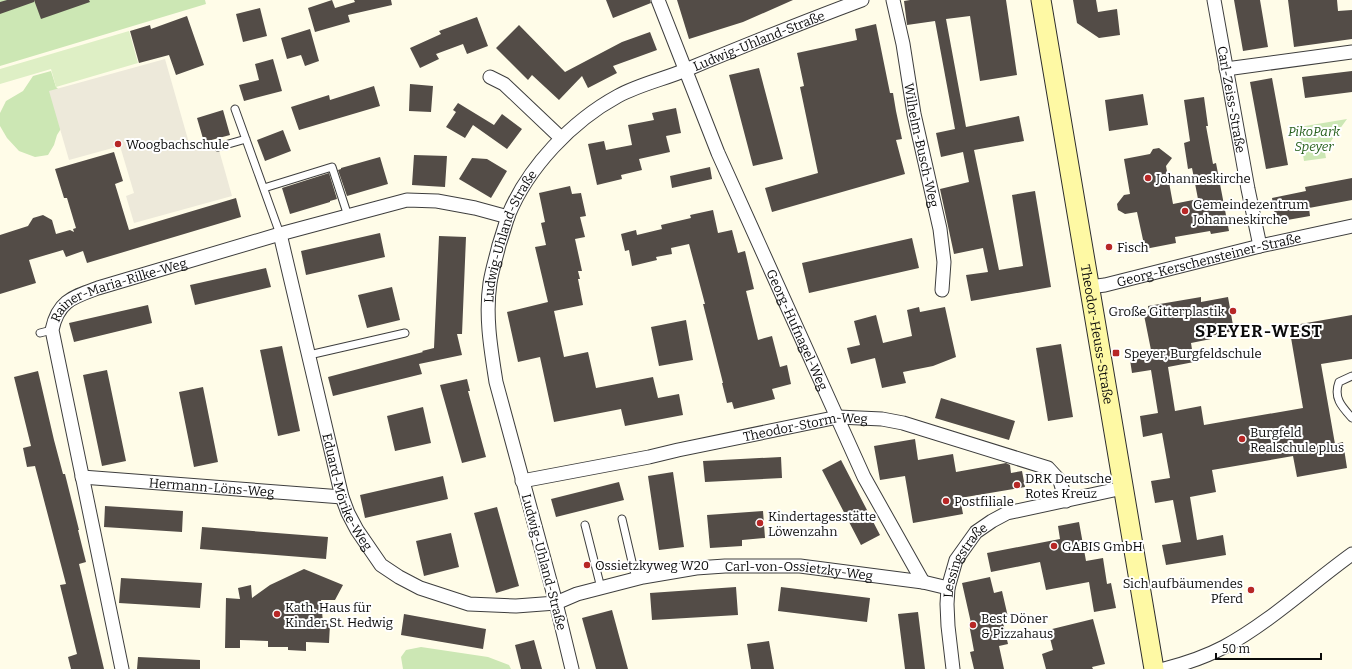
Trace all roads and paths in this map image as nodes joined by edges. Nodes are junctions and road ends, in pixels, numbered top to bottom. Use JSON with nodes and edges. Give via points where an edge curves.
{"nodes":[{"id":1,"x":658,"y":0,"type":"edge"},
{"id":2,"x":862,"y":0,"type":"edge"},
{"id":3,"x":893,"y":0,"type":"edge"},
{"id":4,"x":1041,"y":0,"type":"edge"},
{"id":5,"x":1214,"y":0,"type":"edge"},
{"id":6,"x":1352,"y":52,"type":"edge"},
{"id":7,"x":1226,"y":69,"type":"junction"},
{"id":8,"x":686,"y":70,"type":"junction"},
{"id":9,"x":490,"y":77,"type":"dead end"},
{"id":10,"x":234,"y":109,"type":"dead end"},
{"id":11,"x":561,"y":138,"type":"junction"},
{"id":12,"x":246,"y":139,"type":"junction"},
{"id":13,"x":218,"y":147,"type":"dead end"},
{"id":14,"x":264,"y":188,"type":"junction"},
{"id":15,"x":348,"y":216,"type":"junction"},
{"id":16,"x":508,"y":217,"type":"junction"},
{"id":17,"x":1352,"y":226,"type":"edge"},
{"id":18,"x":280,"y":234,"type":"junction"},
{"id":19,"x":1260,"y":246,"type":"junction"},
{"id":20,"x":1089,"y":286,"type":"junction"},
{"id":21,"x":942,"y":290,"type":"dead end"},
{"id":22,"x":405,"y":334,"type":"dead end"},
{"id":23,"x":309,"y":354,"type":"junction"},
{"id":24,"x":1352,"y":376,"type":"edge"},
{"id":25,"x":838,"y":417,"type":"junction"},
{"id":26,"x":1352,"y":418,"type":"edge"},
{"id":27,"x":82,"y":477,"type":"junction"},
{"id":28,"x":522,"y":481,"type":"junction"},
{"id":29,"x":1123,"y":488,"type":"junction"},
{"id":30,"x":342,"y":497,"type":"junction"},
{"id":31,"x":1066,"y":501,"type":"junction"},
{"id":32,"x":622,"y":519,"type":"dead end"},
{"id":33,"x":585,"y":525,"type":"dead end"},
{"id":34,"x":1352,"y":554,"type":"edge"},
{"id":35,"x":636,"y":579,"type":"junction"},
{"id":36,"x":923,"y":582,"type":"junction"},
{"id":37,"x":601,"y":588,"type":"junction"},
{"id":38,"x":948,"y":588,"type":"junction"},
{"id":39,"x":556,"y":603,"type":"junction"},
{"id":40,"x":122,"y":669,"type":"edge"},
{"id":41,"x":572,"y":669,"type":"edge"},
{"id":42,"x":954,"y":669,"type":"edge"},
{"id":43,"x":1154,"y":669,"type":"edge"},
{"id":44,"x":1164,"y":669,"type":"edge"}],
"edges":[{"from":1,"to":8,"type":"street","name":"Georg-Hufnagel-Weg"},
{"from":2,"to":8,"type":"street","name":"Ludwig-Uhland-Straße"},
{"from":3,"to":21,"type":"street","name":"Wilhelm-Busch-Weg","via":[[914,114],[940,229],[944,262]]},
{"from":4,"to":20,"type":"main road","name":"Theodor-Heuss-Straße"},
{"from":5,"to":7,"type":"street","name":"Carl-Zeiss-Straße"},
{"from":6,"to":7,"type":"street"},
{"from":7,"to":19,"type":"street","name":"Carl-Zeiss-Straße"},
{"from":8,"to":11,"type":"street","name":"Ludwig-Uhland-Straße","via":[[618,96]]},
{"from":8,"to":25,"type":"street","name":"Georg-Hufnagel-Weg","via":[[724,167]]},
{"from":9,"to":11,"type":"street","via":[[504,84]]},
{"from":10,"to":12,"type":"lane"},
{"from":11,"to":16,"type":"street","name":"Ludwig-Uhland-Straße","via":[[521,190]]},
{"from":12,"to":13,"type":"lane"},
{"from":12,"to":14,"type":"lane"},
{"from":14,"to":15,"type":"lane","via":[[332,167]]},
{"from":14,"to":18,"type":"lane"},
{"from":15,"to":16,"type":"street","name":"Rainer-Maria-Rilke-Weg","via":[[407,200],[437,201]]},
{"from":15,"to":18,"type":"street","name":"Rainer-Maria-Rilke-Weg"},
{"from":16,"to":28,"type":"street","name":"Ludwig-Uhland-Straße","via":[[494,262],[488,320],[496,382]]},
{"from":17,"to":19,"type":"street","name":"Georg-Kerschensteiner-Straße"},
{"from":18,"to":23,"type":"street","name":"Eduard-Mörike-Weg"},
{"from":18,"to":27,"type":"street","name":"Rainer-Maria-Rilke-Weg","via":[[98,288],[72,297],[60,309],[46,331]]},
{"from":19,"to":20,"type":"street","name":"Georg-Kerschensteiner-Straße","via":[[1105,285]]},
{"from":20,"to":29,"type":"main road","name":"Theodor-Heuss-Straße"},
{"from":22,"to":23,"type":"lane"},
{"from":23,"to":30,"type":"street","name":"Eduard-Mörike-Weg"},
{"from":24,"to":26,"type":"lane","via":[[1339,382],[1337,389],[1340,405]]},
{"from":25,"to":28,"type":"street","name":"Theodor-Storm-Weg"},
{"from":25,"to":31,"type":"street","name":"Theodor-Storm-Weg","via":[[882,419],[903,423],[1048,468],[1060,481]]},
{"from":25,"to":36,"type":"street","name":"Georg-Hufnagel-Weg","via":[[864,477]]},
{"from":27,"to":30,"type":"street","name":"Hermann-Löns-Weg"},
{"from":27,"to":40,"type":"street","name":"Rainer-Maria-Rilke-Weg"},
{"from":28,"to":39,"type":"street","name":"Ludwig-Uhland-Straße"},
{"from":29,"to":31,"type":"street","name":"Lessingstraße"},
{"from":29,"to":43,"type":"main road","name":"Theodor-Heuss-Straße"},
{"from":30,"to":39,"type":"street","name":"Eduard-Mörike-Weg","via":[[357,530],[381,564],[420,588],[469,604],[516,606]]},
{"from":31,"to":38,"type":"street","name":"Lessingstraße","via":[[1007,513],[976,532],[956,560]]},
{"from":32,"to":35,"type":"lane"},
{"from":33,"to":37,"type":"lane"},
{"from":34,"to":44,"type":"street","via":[[1270,618],[1223,648],[1190,662]]},
{"from":35,"to":36,"type":"street","name":"Carl-von-Ossietzky-Weg","via":[[703,567],[792,566]]},
{"from":35,"to":37,"type":"street","name":"Carl-von-Ossietzky-Weg"},
{"from":36,"to":38,"type":"street","name":"Carl-von-Ossietzky-Weg"},
{"from":37,"to":39,"type":"street","name":"Carl-von-Ossietzky-Weg"},
{"from":38,"to":42,"type":"street","name":"Lessingstraße","via":[[948,626]]},
{"from":39,"to":41,"type":"street","name":"Ludwig-Uhland-Straße"}]}
